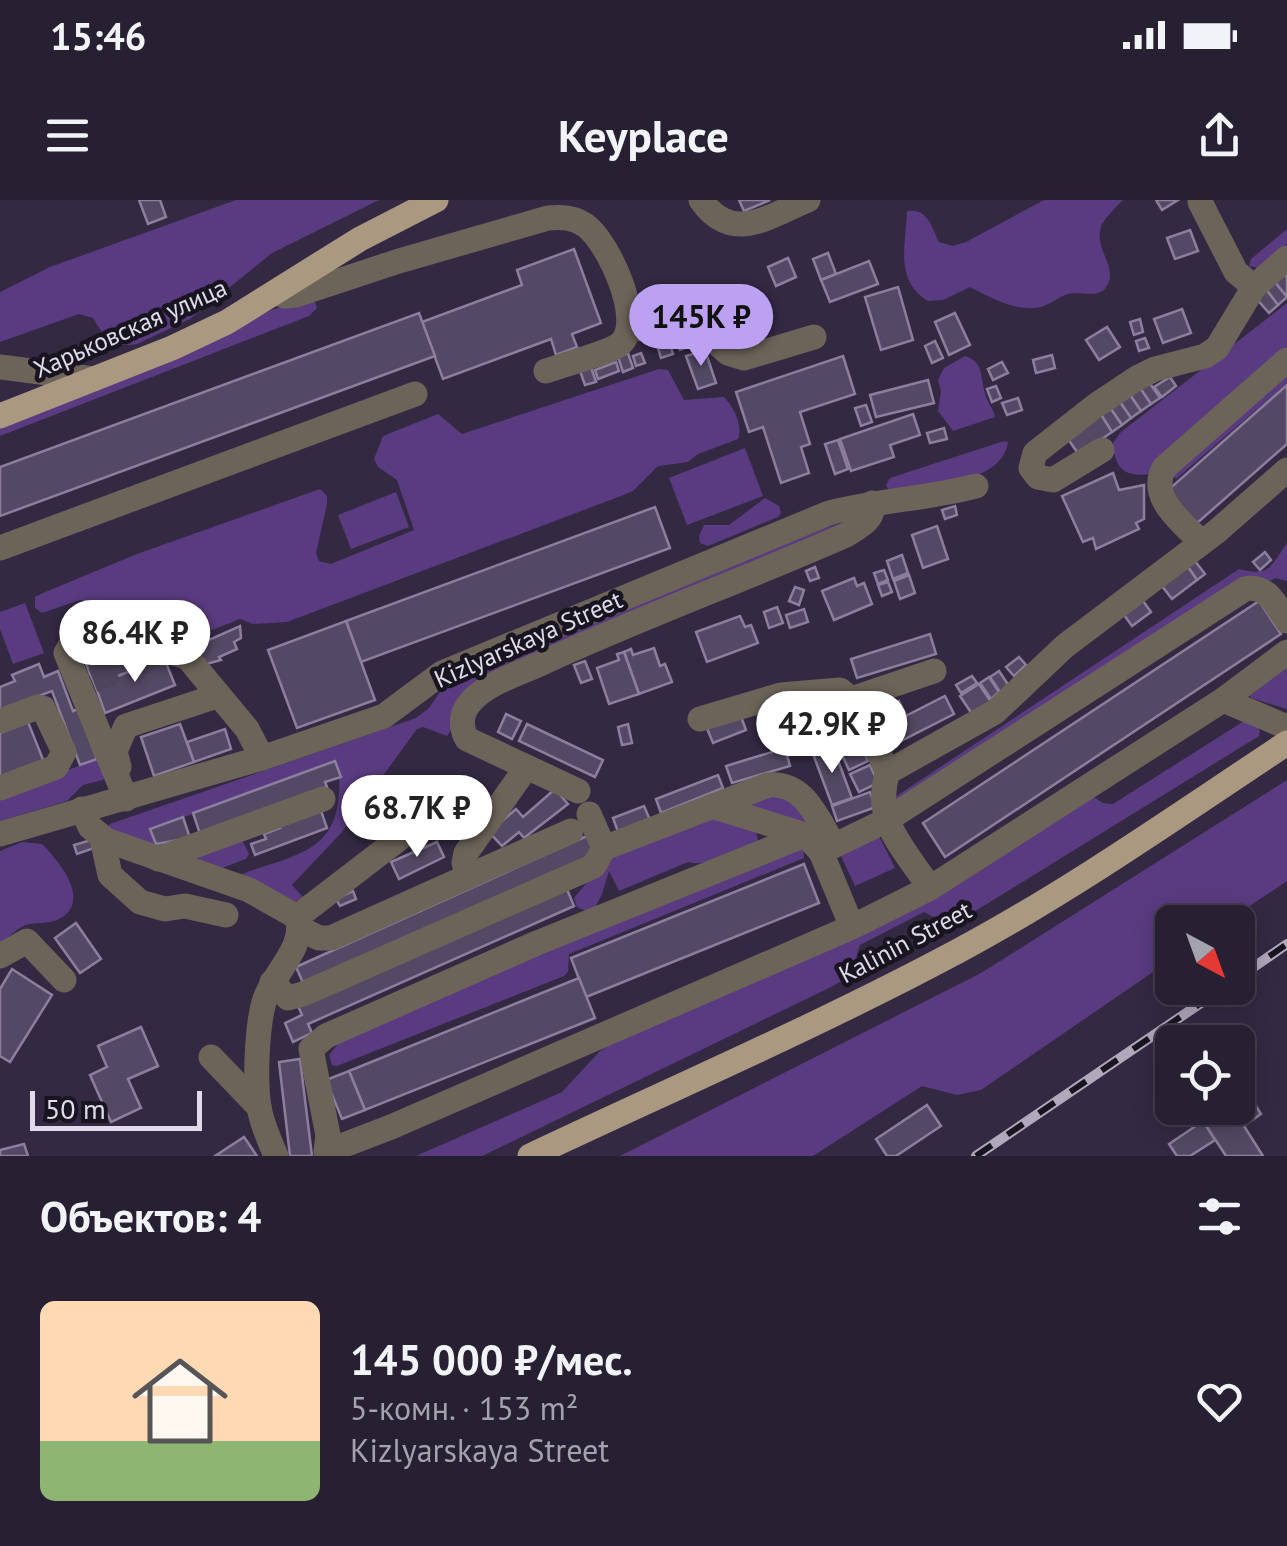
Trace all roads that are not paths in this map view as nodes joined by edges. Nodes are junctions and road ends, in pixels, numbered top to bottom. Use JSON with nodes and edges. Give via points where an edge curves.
{"nodes":[{"id":1,"x":436,"y":200,"type":"edge"},
{"id":2,"x":701,"y":200,"type":"edge"},
{"id":3,"x":808,"y":200,"type":"edge"},
{"id":4,"x":1200,"y":202,"type":"edge"},
{"id":5,"x":1287,"y":258,"type":"edge"},
{"id":6,"x":1254,"y":288,"type":"junction"},
{"id":7,"x":278,"y":292,"type":"junction"},
{"id":8,"x":630,"y":329,"type":"junction"},
{"id":9,"x":814,"y":337,"type":"dead end"},
{"id":10,"x":1287,"y":360,"type":"edge"},
{"id":11,"x":0,"y":367,"type":"edge"},
{"id":12,"x":546,"y":371,"type":"dead end"},
{"id":13,"x":94,"y":379,"type":"junction"},
{"id":14,"x":415,"y":394,"type":"dead end"},
{"id":15,"x":0,"y":416,"type":"edge"},
{"id":16,"x":1102,"y":450,"type":"dead end"},
{"id":17,"x":1287,"y":470,"type":"edge"},
{"id":18,"x":976,"y":486,"type":"dead end"},
{"id":19,"x":872,"y":503,"type":"junction"},
{"id":20,"x":1201,"y":542,"type":"junction"},
{"id":21,"x":0,"y":548,"type":"edge"},
{"id":22,"x":1287,"y":620,"type":"edge"},
{"id":23,"x":106,"y":648,"type":"dead end"},
{"id":24,"x":1287,"y":652,"type":"edge"},
{"id":25,"x":162,"y":653,"type":"dead end"},
{"id":26,"x":934,"y":671,"type":"dead end"},
{"id":27,"x":217,"y":696,"type":"junction"},
{"id":28,"x":851,"y":699,"type":"junction"},
{"id":29,"x":1222,"y":700,"type":"junction"},
{"id":30,"x":700,"y":719,"type":"dead end"},
{"id":31,"x":0,"y":720,"type":"edge"},
{"id":32,"x":1287,"y":727,"type":"edge"},
{"id":33,"x":1287,"y":743,"type":"edge"},
{"id":34,"x":262,"y":758,"type":"junction"},
{"id":35,"x":526,"y":768,"type":"junction"},
{"id":36,"x":888,"y":772,"type":"junction"},
{"id":37,"x":0,"y":788,"type":"edge"},
{"id":38,"x":323,"y":798,"type":"dead end"},
{"id":39,"x":126,"y":799,"type":"junction"},
{"id":40,"x":712,"y":806,"type":"junction"},
{"id":41,"x":82,"y":809,"type":"junction"},
{"id":42,"x":579,"y":812,"type":"junction"},
{"id":43,"x":422,"y":821,"type":"dead end"},
{"id":44,"x":886,"y":821,"type":"junction"},
{"id":45,"x":0,"y":834,"type":"edge"},
{"id":46,"x":102,"y":838,"type":"junction"},
{"id":47,"x":820,"y":844,"type":"junction"},
{"id":48,"x":604,"y":848,"type":"junction"},
{"id":49,"x":158,"y":859,"type":"junction"},
{"id":50,"x":469,"y":876,"type":"junction"},
{"id":51,"x":930,"y":888,"type":"junction"},
{"id":52,"x":226,"y":915,"type":"dead end"},
{"id":53,"x":299,"y":923,"type":"junction"},
{"id":54,"x":852,"y":927,"type":"junction"},
{"id":55,"x":0,"y":956,"type":"edge"},
{"id":56,"x":64,"y":980,"type":"dead end"},
{"id":57,"x":272,"y":982,"type":"junction"},
{"id":58,"x":211,"y":1057,"type":"dead end"},
{"id":59,"x":259,"y":1107,"type":"junction"},
{"id":60,"x":326,"y":1154,"type":"edge"},
{"id":61,"x":276,"y":1156,"type":"edge"},
{"id":62,"x":530,"y":1156,"type":"edge"}],
"edges":[{"from":1,"to":7,"type":"main road","name":"Харьковская улица","via":[[360,238]]},
{"from":2,"to":3,"type":"street","via":[[732,226]]},
{"from":4,"to":6,"type":"street","via":[[1236,272]]},
{"from":5,"to":6,"type":"street"},
{"from":6,"to":16,"type":"street","via":[[1217,348],[1123,387],[1035,453],[1030,468],[1053,480]]},
{"from":7,"to":8,"type":"street","via":[[296,295],[569,217],[605,248],[630,312]]},
{"from":7,"to":13,"type":"main road","name":"Харьковская улица","via":[[227,322]]},
{"from":8,"to":9,"type":"street","via":[[687,327],[744,358]]},
{"from":8,"to":12,"type":"street","via":[[620,344]]},
{"from":10,"to":20,"type":"street","via":[[1158,479],[1160,496]]},
{"from":11,"to":13,"type":"street"},
{"from":13,"to":15,"type":"main road","name":"Харьковская улица"},
{"from":14,"to":21,"type":"street"},
{"from":17,"to":20,"type":"street"},
{"from":18,"to":19,"type":"street","name":"Kizlyarskaya Street"},
{"from":19,"to":34,"type":"street","name":"Kizlyarskaya Street","via":[[829,512],[442,673],[384,716]]},
{"from":19,"to":35,"type":"street","via":[[864,524],[846,535],[560,655],[469,702],[462,730],[467,740]]},
{"from":20,"to":36,"type":"street","via":[[1065,646],[995,712]]},
{"from":22,"to":44,"type":"street","via":[[1264,590],[1245,590]]},
{"from":23,"to":39,"type":"street","via":[[90,638],[66,648],[86,682]]},
{"from":24,"to":29,"type":"street"},
{"from":25,"to":27,"type":"street","via":[[188,658]]},
{"from":26,"to":28,"type":"street"},
{"from":27,"to":34,"type":"street","via":[[247,728]]},
{"from":27,"to":39,"type":"street","via":[[126,726],[115,751]]},
{"from":28,"to":30,"type":"street","via":[[840,690],[781,694]]},
{"from":28,"to":36,"type":"street"},
{"from":29,"to":32,"type":"street"},
{"from":29,"to":51,"type":"street"},
{"from":31,"to":37,"type":"street","via":[[43,708],[64,752],[56,767]]},
{"from":33,"to":62,"type":"main road","name":"Kalinin Street","via":[[963,948]]},
{"from":34,"to":39,"type":"street","name":"Kizlyarskaya Street"},
{"from":35,"to":42,"type":"street"},
{"from":35,"to":50,"type":"street","via":[[466,853]]},
{"from":36,"to":44,"type":"street"},
{"from":38,"to":49,"type":"street"},
{"from":39,"to":41,"type":"street","name":"Kizlyarskaya Street"},
{"from":40,"to":47,"type":"street"},
{"from":40,"to":47,"type":"street","via":[[768,785],[792,786]]},
{"from":40,"to":48,"type":"street"},
{"from":41,"to":45,"type":"street","name":"Kizlyarskaya Street"},
{"from":41,"to":46,"type":"street"},
{"from":42,"to":48,"type":"street"},
{"from":42,"to":50,"type":"street"},
{"from":43,"to":53,"type":"street"},
{"from":44,"to":47,"type":"street"},
{"from":44,"to":51,"type":"street"},
{"from":46,"to":49,"type":"street"},
{"from":46,"to":52,"type":"street","via":[[110,875],[140,902]]},
{"from":47,"to":54,"type":"street"},
{"from":47,"to":60,"type":"street","via":[[537,943],[326,1036],[311,1049]]},
{"from":48,"to":57,"type":"street","via":[[594,866],[304,994],[288,998]]},
{"from":49,"to":53,"type":"street","via":[[249,890]]},
{"from":50,"to":53,"type":"street","via":[[331,938],[319,938]]},
{"from":51,"to":54,"type":"street"},
{"from":53,"to":57,"type":"street","via":[[294,949]]},
{"from":54,"to":60,"type":"street"},
{"from":55,"to":56,"type":"street","via":[[27,941]]},
{"from":57,"to":59,"type":"street","via":[[263,1004]]},
{"from":58,"to":59,"type":"street"},
{"from":59,"to":61,"type":"street"}]}
